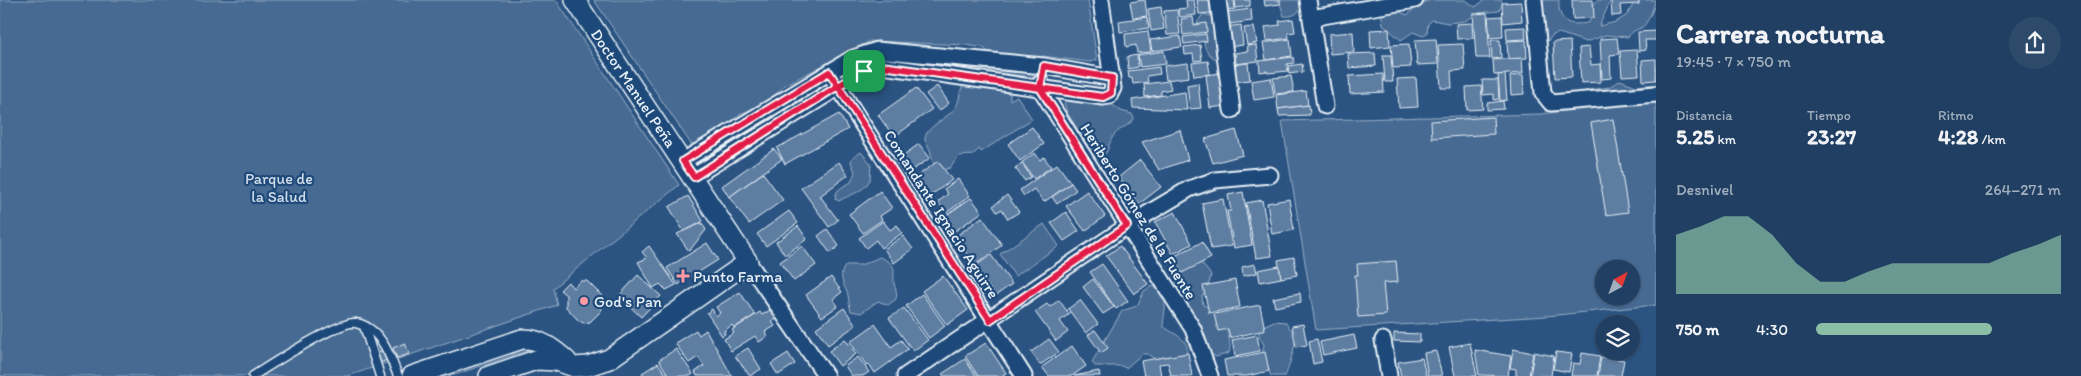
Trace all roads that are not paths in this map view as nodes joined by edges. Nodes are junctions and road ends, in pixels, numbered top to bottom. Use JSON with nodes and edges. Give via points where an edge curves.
{"nodes":[{"id":1,"x":575,"y":0,"type":"edge"},
{"id":2,"x":1101,"y":0,"type":"edge"},
{"id":3,"x":1218,"y":0,"type":"edge"},
{"id":4,"x":1308,"y":0,"type":"edge"},
{"id":5,"x":1415,"y":0,"type":"edge"},
{"id":6,"x":1534,"y":0,"type":"edge"},
{"id":7,"x":1311,"y":18,"type":"junction"},
{"id":8,"x":1044,"y":66,"type":"junction"},
{"id":9,"x":829,"y":72,"type":"junction"},
{"id":10,"x":1112,"y":78,"type":"junction"},
{"id":11,"x":838,"y":86,"type":"junction"},
{"id":12,"x":1040,"y":88,"type":"junction"},
{"id":13,"x":1656,"y":94,"type":"edge"},
{"id":14,"x":1325,"y":106,"type":"dead end"},
{"id":15,"x":1232,"y":110,"type":"dead end"},
{"id":16,"x":683,"y":161,"type":"junction"},
{"id":17,"x":1270,"y":175,"type":"dead end"},
{"id":18,"x":694,"y":177,"type":"junction"},
{"id":19,"x":1127,"y":226,"type":"junction"},
{"id":20,"x":748,"y":262,"type":"junction"},
{"id":21,"x":990,"y":320,"type":"junction"},
{"id":22,"x":364,"y":326,"type":"junction"},
{"id":23,"x":1383,"y":340,"type":"dead end"},
{"id":24,"x":576,"y":371,"type":"edge"},
{"id":25,"x":253,"y":376,"type":"edge"},
{"id":26,"x":380,"y":376,"type":"edge"},
{"id":27,"x":398,"y":376,"type":"edge"},
{"id":28,"x":412,"y":376,"type":"edge"},
{"id":29,"x":489,"y":376,"type":"edge"},
{"id":30,"x":826,"y":376,"type":"edge"},
{"id":31,"x":905,"y":376,"type":"edge"},
{"id":32,"x":1024,"y":376,"type":"edge"},
{"id":33,"x":1210,"y":376,"type":"edge"},
{"id":34,"x":1389,"y":376,"type":"edge"}],
"edges":[{"from":1,"to":16,"type":"street","name":"Doctor Manuel Peña"},
{"from":2,"to":10,"type":"street"},
{"from":3,"to":15,"type":"street"},
{"from":4,"to":7,"type":"street"},
{"from":5,"to":7,"type":"street"},
{"from":6,"to":13,"type":"street","via":[[1543,94],[1551,103]]},
{"from":7,"to":14,"type":"street"},
{"from":8,"to":9,"type":"street","via":[[878,50],[853,58]]},
{"from":8,"to":10,"type":"street"},
{"from":8,"to":12,"type":"street"},
{"from":9,"to":11,"type":"street","name":"Comandante Ignacio Aguirre"},
{"from":9,"to":16,"type":"street"},
{"from":10,"to":12,"type":"street","via":[[1113,88],[1109,96],[1103,97]]},
{"from":11,"to":12,"type":"street","via":[[864,71],[882,66]]},
{"from":11,"to":18,"type":"street"},
{"from":11,"to":21,"type":"street","name":"Comandante Ignacio Aguirre"},
{"from":12,"to":19,"type":"street","name":"Heriberto Gómez de la Fuente"},
{"from":16,"to":18,"type":"street","name":"Doctor Manuel Peña"},
{"from":17,"to":19,"type":"street","via":[[1215,180],[1189,189]]},
{"from":18,"to":20,"type":"street","name":"Doctor Manuel Peña"},
{"from":19,"to":21,"type":"street"},
{"from":19,"to":33,"type":"street","name":"Heriberto Gómez de la Fuente","via":[[1193,328]]},
{"from":20,"to":24,"type":"street","via":[[609,359]]},
{"from":20,"to":30,"type":"street","name":"Doctor Manuel Peña"},
{"from":21,"to":31,"type":"street"},
{"from":21,"to":32,"type":"street","name":"Comandante Ignacio Aguirre"},
{"from":22,"to":25,"type":"lane","via":[[351,323],[298,348]]},
{"from":22,"to":26,"type":"lane"},
{"from":22,"to":27,"type":"lane","via":[[384,344]]},
{"from":23,"to":34,"type":"street"},
{"from":24,"to":28,"type":"street","via":[[557,352],[539,341],[522,338]]},
{"from":24,"to":29,"type":"street","via":[[557,361],[536,360]]}]}
